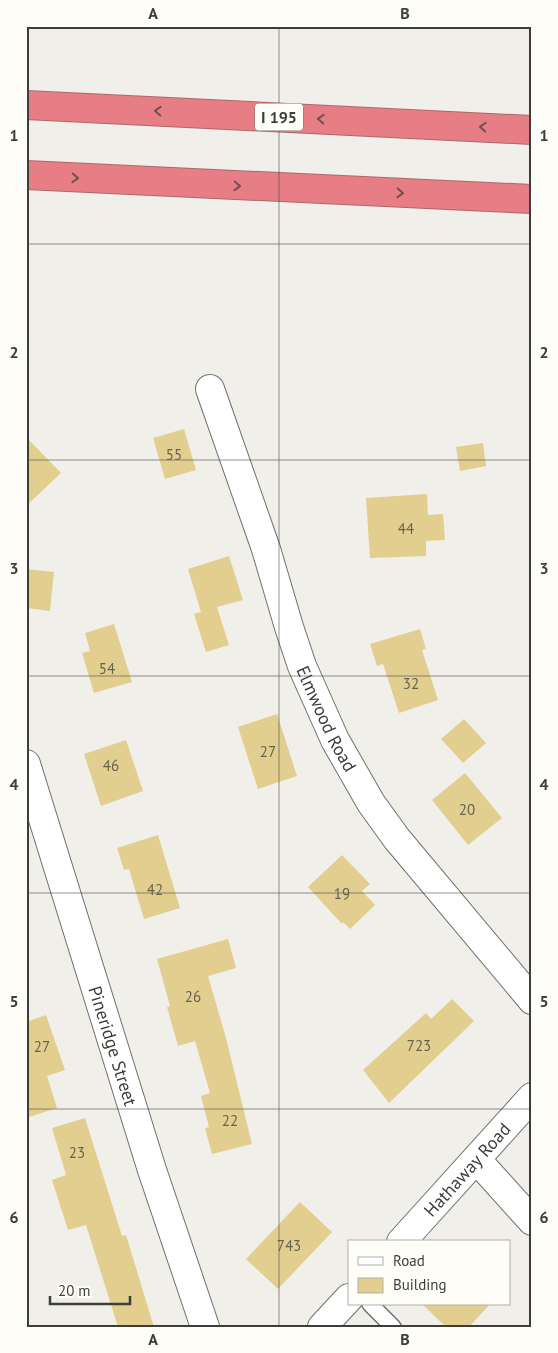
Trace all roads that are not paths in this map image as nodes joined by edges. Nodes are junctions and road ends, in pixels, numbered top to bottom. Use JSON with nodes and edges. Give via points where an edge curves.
{"nodes":[{"id":1,"x":26,"y":105,"type":"edge"},
{"id":2,"x":532,"y":130,"type":"edge"},
{"id":3,"x":26,"y":175,"type":"edge"},
{"id":4,"x":532,"y":199,"type":"edge"},
{"id":5,"x":210,"y":390,"type":"dead end"},
{"id":6,"x":26,"y":764,"type":"edge"},
{"id":7,"x":532,"y":1000,"type":"edge"},
{"id":8,"x":532,"y":1097,"type":"edge"},
{"id":9,"x":477,"y":1160,"type":"junction"},
{"id":10,"x":532,"y":1221,"type":"edge"},
{"id":11,"x":403,"y":1240,"type":"edge"},
{"id":12,"x":348,"y":1299,"type":"edge"},
{"id":13,"x":372,"y":1306,"type":"edge"},
{"id":14,"x":205,"y":1327,"type":"edge"},
{"id":15,"x":322,"y":1327,"type":"edge"},
{"id":16,"x":392,"y":1327,"type":"edge"}],
"edges":[{"from":2,"to":1,"type":"highway","number":"I 195","one_way":true},
{"from":3,"to":4,"type":"highway","one_way":true},
{"from":5,"to":7,"type":"street","name":"Elmwood Road","via":[[266,549],[288,627],[335,740],[371,803],[397,839]]},
{"from":6,"to":14,"type":"street","name":"Pineridge Street","via":[[152,1170]]},
{"from":8,"to":9,"type":"street","name":"Hathaway Road"},
{"from":9,"to":10,"type":"street"},
{"from":9,"to":11,"type":"street","name":"Hathaway Road"},
{"from":12,"to":15,"type":"street"},
{"from":13,"to":16,"type":"lane"}]}
